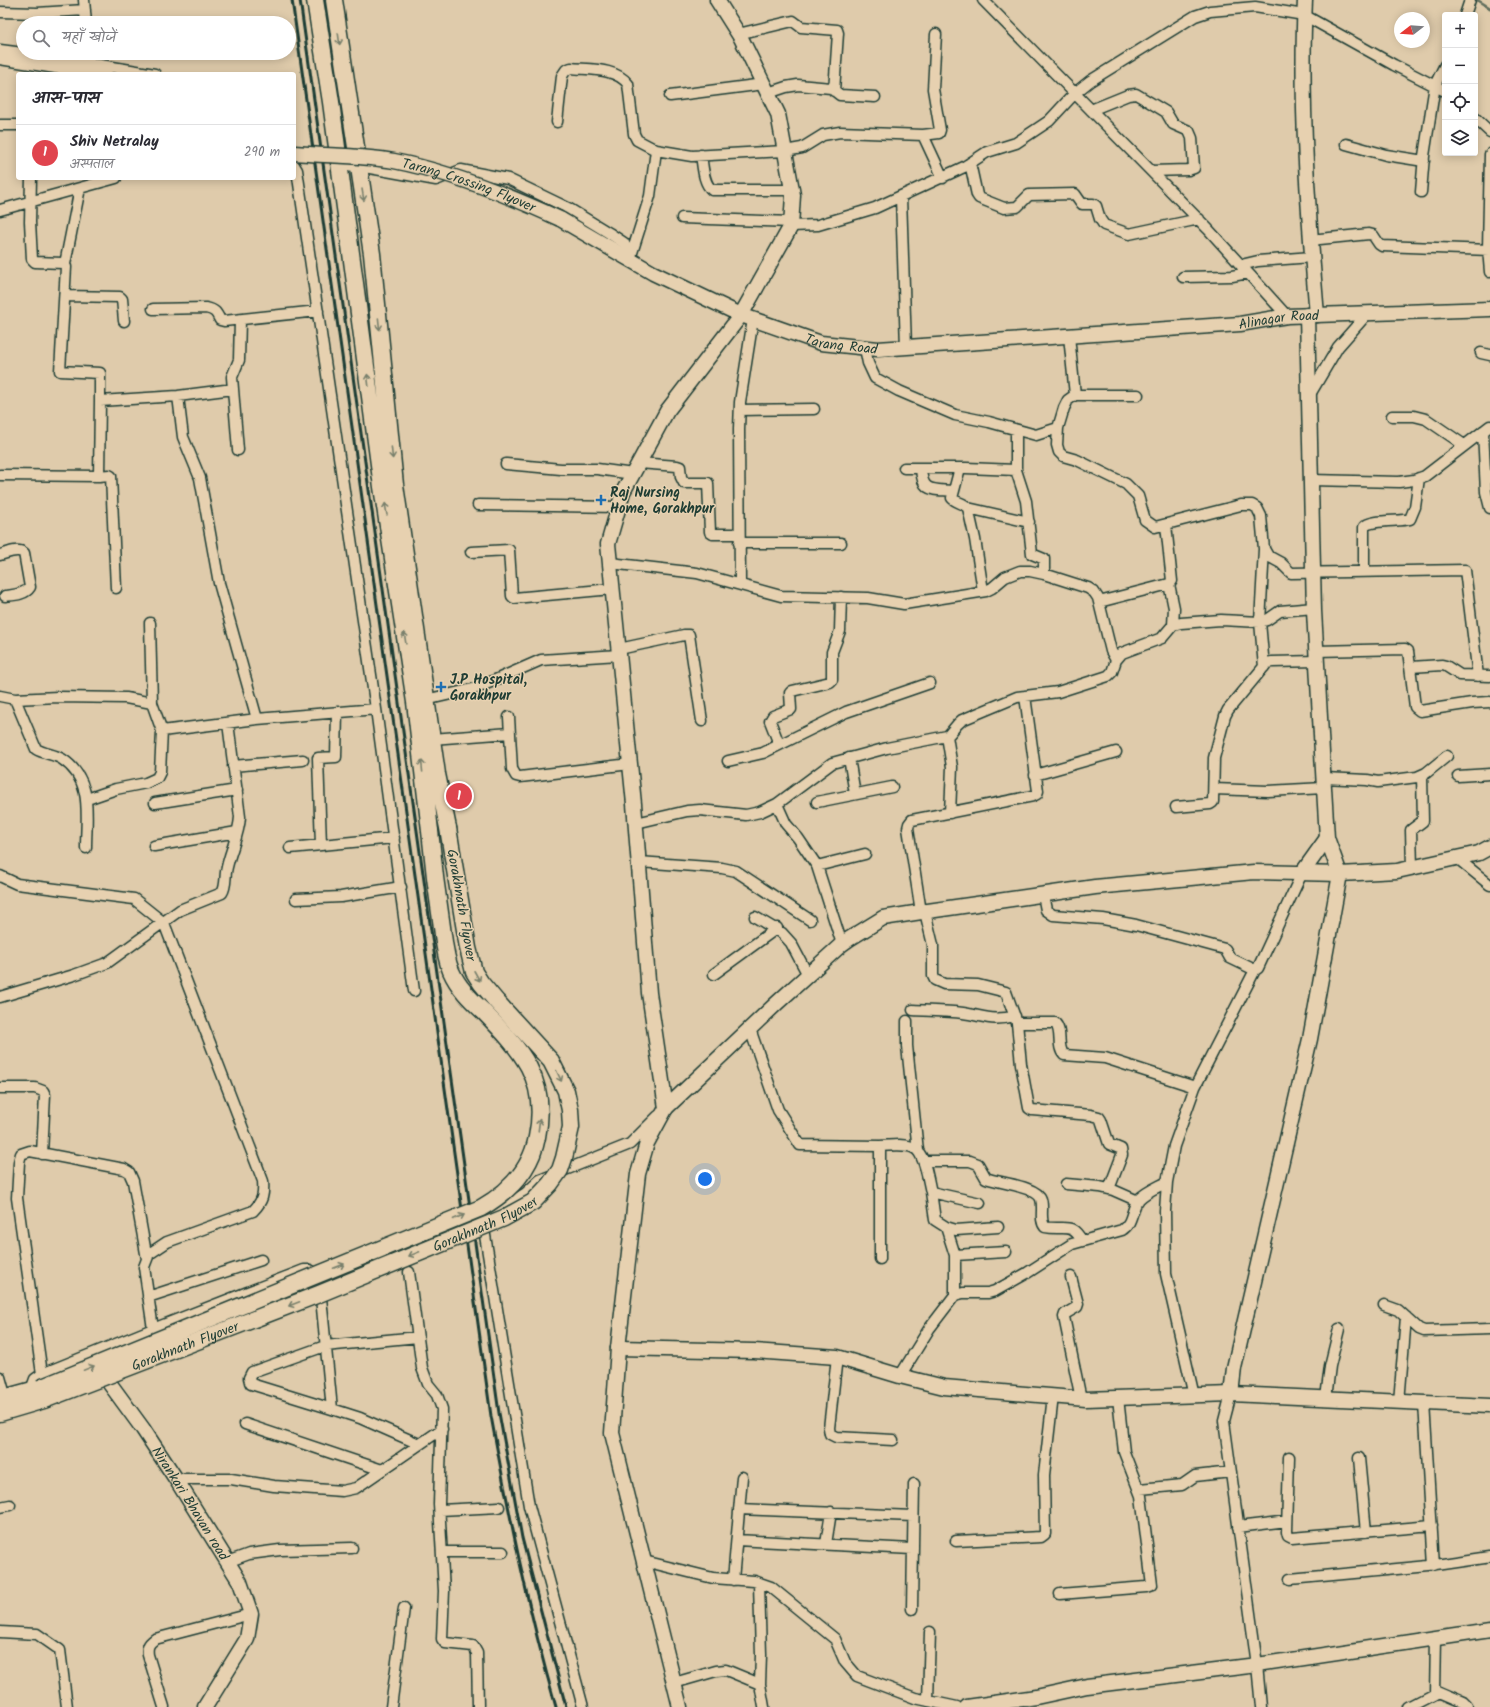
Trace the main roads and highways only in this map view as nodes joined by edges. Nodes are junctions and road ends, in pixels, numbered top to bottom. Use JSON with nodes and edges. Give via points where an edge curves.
{"nodes":[{"id":1,"x":315,"y":0,"type":"edge"},
{"id":2,"x":334,"y":0,"type":"edge"},
{"id":3,"x":421,"y":701,"type":"junction"},
{"id":4,"x":39,"y":1388,"type":"junction"},
{"id":5,"x":4,"y":1405,"type":"edge"}],
"edges":[{"from":3,"to":1,"type":"main road","one_way":true,"via":[[382,487],[340,165]]},
{"from":2,"to":3,"type":"main road","one_way":true,"via":[[372,254],[395,484]]},
{"from":4,"to":3,"type":"main road","name":"Gorakhnath Flyover","one_way":true,"bridge":true,"via":[[480,1208],[505,1192],[522,1173],[535,1146],[539,1127],[541,1111],[538,1092],[523,1055],[465,994],[447,959],[426,805]]},
{"from":3,"to":4,"type":"main road","name":"Gorakhnath Flyover","one_way":true,"bridge":true,"via":[[432,739],[474,972],[497,1002],[551,1060],[566,1091],[571,1127],[560,1170],[533,1202],[504,1218],[319,1294]]},
{"from":4,"to":5,"type":"main road"}]}
